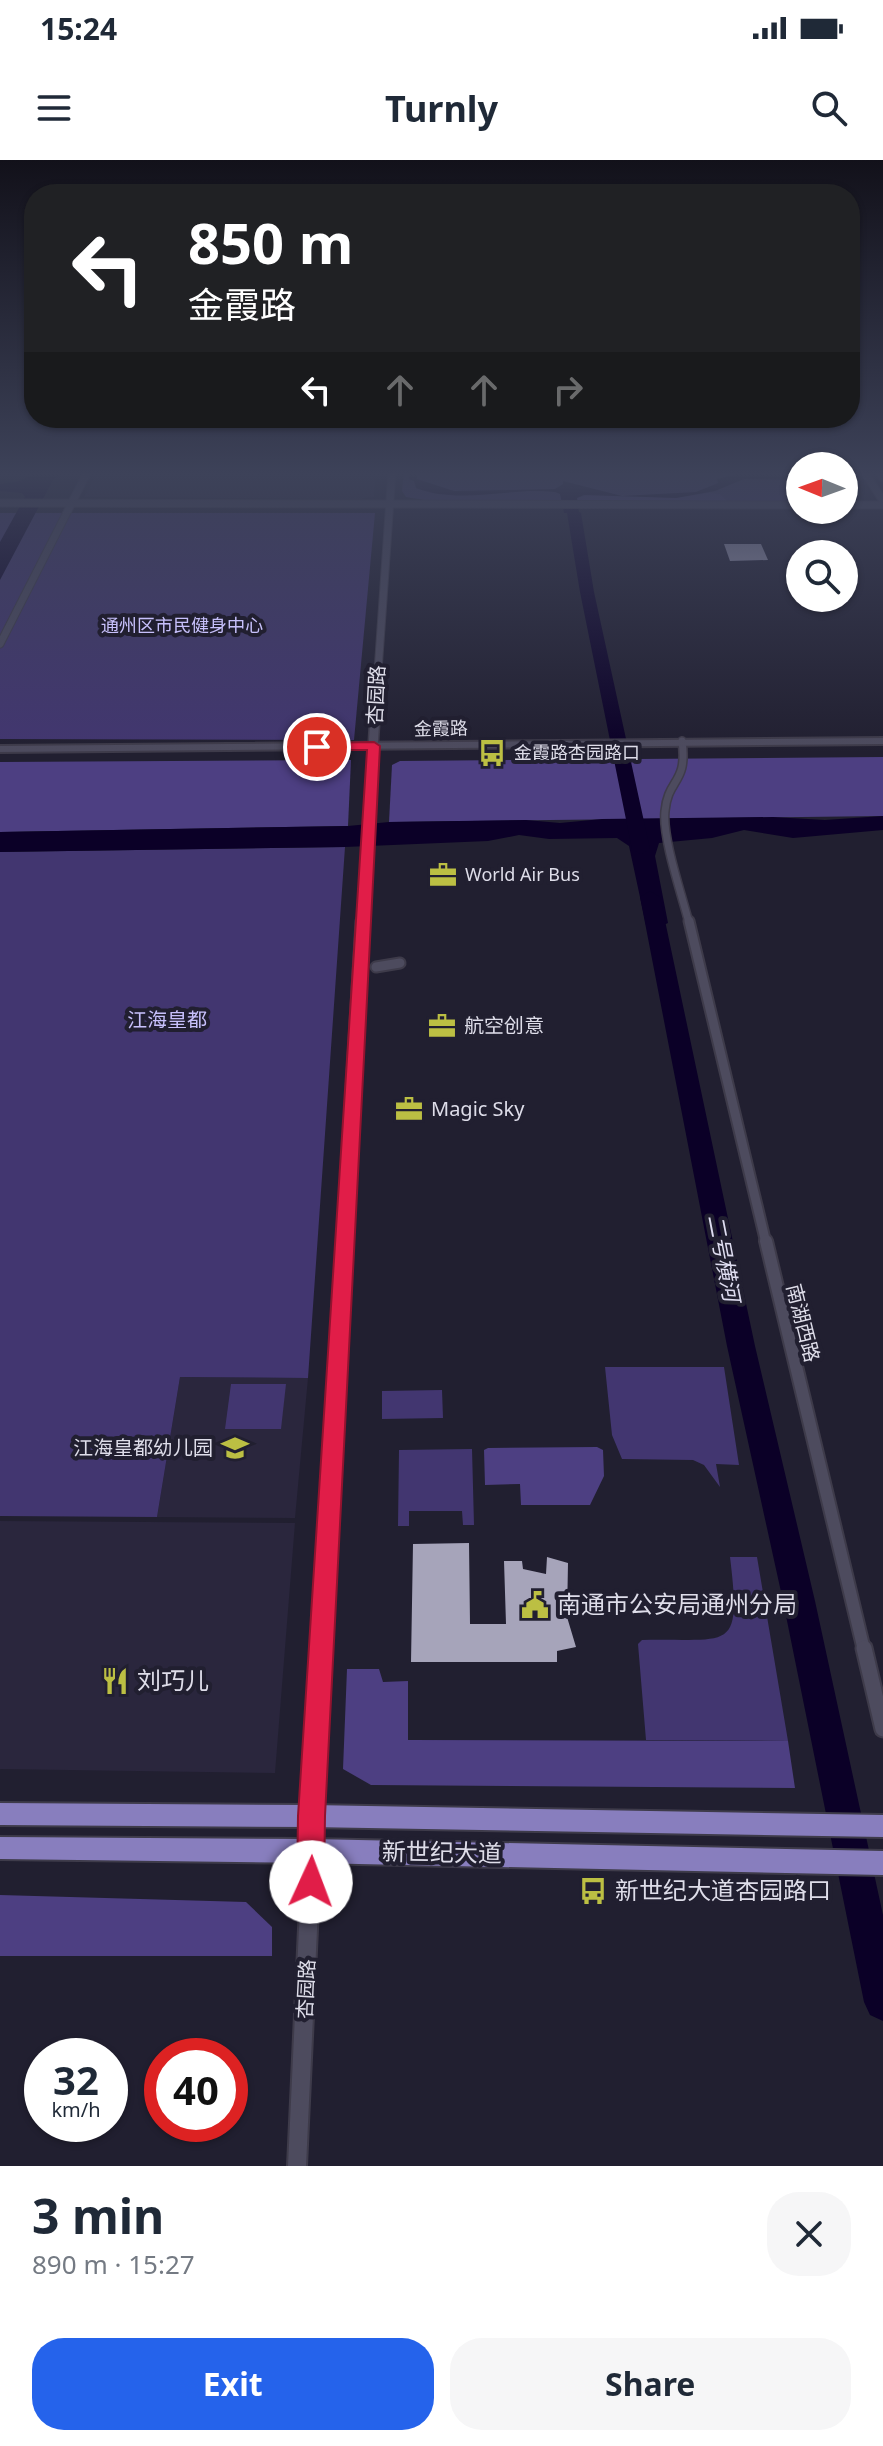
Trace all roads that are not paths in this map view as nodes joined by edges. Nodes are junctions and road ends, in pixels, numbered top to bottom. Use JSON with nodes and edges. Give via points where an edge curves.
{"nodes":[{"id":1,"x":41,"y":565,"type":"edge"},
{"id":2,"x":386,"y":565,"type":"edge"},
{"id":3,"x":0,"y":644,"type":"edge"},
{"id":4,"x":883,"y":741,"type":"edge"},
{"id":5,"x":682,"y":745,"type":"junction"},
{"id":6,"x":883,"y":748,"type":"edge"},
{"id":7,"x":373,"y":749,"type":"junction"},
{"id":8,"x":0,"y":752,"type":"edge"},
{"id":9,"x":400,"y":963,"type":"dead end"},
{"id":10,"x":376,"y":967,"type":"dead end"},
{"id":11,"x":883,"y":1729,"type":"edge"},
{"id":12,"x":0,"y":1814,"type":"edge"},
{"id":13,"x":311,"y":1816,"type":"junction"},
{"id":14,"x":883,"y":1826,"type":"edge"},
{"id":15,"x":0,"y":1848,"type":"edge"},
{"id":16,"x":312,"y":1851,"type":"junction"},
{"id":17,"x":883,"y":1863,"type":"edge"},
{"id":18,"x":297,"y":2166,"type":"edge"}],
"edges":[{"from":1,"to":3,"type":"street"},
{"from":2,"to":7,"type":"street","name":"杏园路"},
{"from":4,"to":5,"type":"main road","name":"金霞路"},
{"from":5,"to":6,"type":"main road","name":"金霞路"},
{"from":5,"to":7,"type":"main road","name":"金霞路"},
{"from":5,"to":11,"type":"street","name":"南湖西路","via":[[685,762],[667,794],[664,816]]},
{"from":7,"to":8,"type":"main road","name":"金霞路"},
{"from":7,"to":13,"type":"street","name":"杏园路"},
{"from":9,"to":10,"type":"street"},
{"from":12,"to":13,"type":"main road","name":"新世纪大道"},
{"from":13,"to":14,"type":"main road","name":"新世纪大道"},
{"from":13,"to":16,"type":"street","name":"杏园路"},
{"from":15,"to":16,"type":"main road","name":"新世纪大道"},
{"from":16,"to":17,"type":"main road","name":"新世纪大道"},
{"from":16,"to":18,"type":"street","name":"杏园路"}]}
